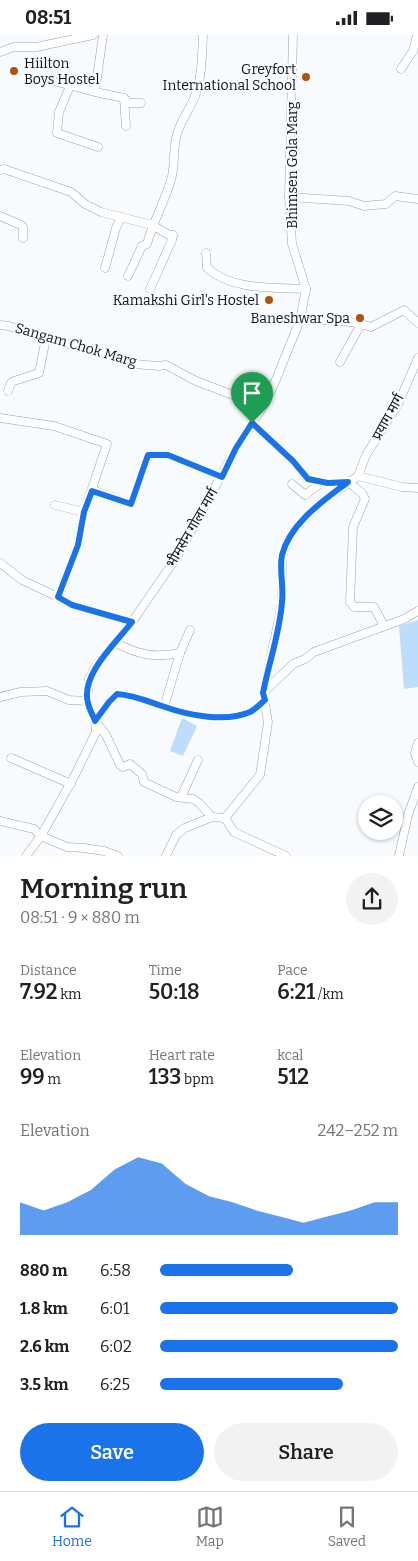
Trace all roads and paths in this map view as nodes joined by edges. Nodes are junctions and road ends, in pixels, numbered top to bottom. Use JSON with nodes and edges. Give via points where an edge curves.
{"nodes":[{"id":1,"x":93,"y":35,"type":"edge"},
{"id":2,"x":102,"y":35,"type":"edge"},
{"id":3,"x":203,"y":35,"type":"edge"},
{"id":4,"x":293,"y":35,"type":"edge"},
{"id":5,"x":417,"y":35,"type":"edge"},
{"id":6,"x":0,"y":52,"type":"edge"},
{"id":7,"x":401,"y":69,"type":"dead end"},
{"id":8,"x":46,"y":79,"type":"dead end"},
{"id":9,"x":70,"y":86,"type":"junction"},
{"id":10,"x":95,"y":92,"type":"junction"},
{"id":11,"x":124,"y":98,"type":"junction"},
{"id":12,"x":141,"y":103,"type":"dead end"},
{"id":13,"x":126,"y":126,"type":"dead end"},
{"id":14,"x":98,"y":147,"type":"dead end"},
{"id":15,"x":0,"y":170,"type":"edge"},
{"id":16,"x":289,"y":197,"type":"junction"},
{"id":17,"x":418,"y":199,"type":"edge"},
{"id":18,"x":0,"y":216,"type":"edge"},
{"id":19,"x":121,"y":217,"type":"junction"},
{"id":20,"x":152,"y":225,"type":"junction"},
{"id":21,"x":23,"y":238,"type":"dead end"},
{"id":22,"x":206,"y":253,"type":"dead end"},
{"id":23,"x":105,"y":269,"type":"dead end"},
{"id":24,"x":128,"y":276,"type":"dead end"},
{"id":25,"x":150,"y":289,"type":"dead end"},
{"id":26,"x":306,"y":289,"type":"junction"},
{"id":27,"x":300,"y":320,"type":"junction"},
{"id":28,"x":418,"y":323,"type":"edge"},
{"id":29,"x":361,"y":324,"type":"junction"},
{"id":30,"x":0,"y":325,"type":"edge"},
{"id":31,"x":46,"y":338,"type":"junction"},
{"id":32,"x":418,"y":358,"type":"edge"},
{"id":33,"x":340,"y":363,"type":"dead end"},
{"id":34,"x":414,"y":376,"type":"edge"},
{"id":35,"x":8,"y":391,"type":"dead end"},
{"id":36,"x":264,"y":405,"type":"junction"},
{"id":37,"x":0,"y":417,"type":"edge"},
{"id":38,"x":252,"y":423,"type":"junction"},
{"id":39,"x":358,"y":476,"type":"junction"},
{"id":40,"x":222,"y":477,"type":"junction"},
{"id":41,"x":322,"y":482,"type":"junction"},
{"id":42,"x":348,"y":482,"type":"junction"},
{"id":43,"x":292,"y":483,"type":"dead end"},
{"id":44,"x":418,"y":488,"type":"edge"},
{"id":45,"x":92,"y":491,"type":"junction"},
{"id":46,"x":55,"y":505,"type":"dead end"},
{"id":47,"x":84,"y":512,"type":"junction"},
{"id":48,"x":0,"y":563,"type":"edge"},
{"id":49,"x":58,"y":597,"type":"junction"},
{"id":50,"x":418,"y":611,"type":"edge"},
{"id":51,"x":132,"y":622,"type":"junction"},
{"id":52,"x":384,"y":626,"type":"junction"},
{"id":53,"x":190,"y":630,"type":"dead end"},
{"id":54,"x":116,"y":643,"type":"junction"},
{"id":55,"x":180,"y":653,"type":"junction"},
{"id":56,"x":264,"y":696,"type":"junction"},
{"id":57,"x":0,"y":697,"type":"edge"},
{"id":58,"x":87,"y":701,"type":"junction"},
{"id":59,"x":164,"y":707,"type":"junction"},
{"id":60,"x":95,"y":721,"type":"junction"},
{"id":61,"x":418,"y":743,"type":"edge"},
{"id":62,"x":10,"y":758,"type":"dead end"},
{"id":63,"x":198,"y":760,"type":"dead end"},
{"id":64,"x":418,"y":762,"type":"edge"},
{"id":65,"x":71,"y":784,"type":"junction"},
{"id":66,"x":418,"y":787,"type":"edge"},
{"id":67,"x":181,"y":797,"type":"junction"},
{"id":68,"x":212,"y":817,"type":"junction"},
{"id":69,"x":224,"y":818,"type":"junction"},
{"id":70,"x":0,"y":821,"type":"edge"},
{"id":71,"x":41,"y":836,"type":"junction"},
{"id":72,"x":26,"y":856,"type":"edge"},
{"id":73,"x":118,"y":856,"type":"edge"},
{"id":74,"x":166,"y":856,"type":"edge"},
{"id":75,"x":286,"y":856,"type":"edge"},
{"id":76,"x":398,"y":856,"type":"edge"}],
"edges":[{"from":1,"to":6,"type":"street"},
{"from":2,"to":10,"type":"street"},
{"from":3,"to":20,"type":"street","via":[[198,87],[176,135],[172,174]]},
{"from":4,"to":16,"type":"street","name":"Bhimsen Gola Marg"},
{"from":5,"to":7,"type":"street","via":[[413,51]]},
{"from":8,"to":9,"type":"street"},
{"from":9,"to":10,"type":"street"},
{"from":9,"to":14,"type":"street","via":[[59,113],[58,133]]},
{"from":10,"to":11,"type":"street"},
{"from":11,"to":12,"type":"street","via":[[129,103]]},
{"from":11,"to":13,"type":"street"},
{"from":15,"to":19,"type":"street","via":[[71,192],[100,212]]},
{"from":16,"to":17,"type":"street","via":[[349,201],[364,206],[386,204],[396,196]]},
{"from":16,"to":26,"type":"street","name":"Bhimsen Gola Marg","via":[[292,244]]},
{"from":18,"to":21,"type":"street","via":[[21,225]]},
{"from":19,"to":20,"type":"street"},
{"from":19,"to":23,"type":"street"},
{"from":20,"to":24,"type":"street","via":[[147,244],[142,246]]},
{"from":20,"to":25,"type":"street","via":[[173,235]]},
{"from":22,"to":26,"type":"street","via":[[207,268],[226,281],[238,285]]},
{"from":26,"to":27,"type":"street","name":"Bhimsen Gola Marg"},
{"from":27,"to":29,"type":"street"},
{"from":27,"to":36,"type":"street","name":"Bhimsen Gola Marg"},
{"from":28,"to":29,"type":"street","via":[[404,310],[371,327]]},
{"from":29,"to":33,"type":"street"},
{"from":30,"to":31,"type":"street","name":"Sangam Chok Marg"},
{"from":31,"to":35,"type":"street","via":[[39,373],[14,381]]},
{"from":31,"to":36,"type":"street","name":"Sangam Chok Marg","via":[[134,363],[166,365],[218,390]]},
{"from":32,"to":34,"type":"street","name":"प्रयाग मार्ग"},
{"from":34,"to":39,"type":"street","name":"प्रयाग मार्ग","via":[[366,455]]},
{"from":36,"to":38,"type":"street","name":"भीमसेन गोला मार्ग"},
{"from":37,"to":45,"type":"street","via":[[54,426],[106,444]]},
{"from":38,"to":40,"type":"street","name":"भीमसेन गोला मार्ग"},
{"from":38,"to":41,"type":"street","via":[[308,479]]},
{"from":39,"to":42,"type":"street"},
{"from":39,"to":44,"type":"street"},
{"from":40,"to":45,"type":"street","via":[[168,455],[148,455],[131,504]]},
{"from":40,"to":51,"type":"street","name":"भीमसेन गोला मार्ग","via":[[178,555]]},
{"from":41,"to":42,"type":"street"},
{"from":41,"to":43,"type":"street","via":[[305,495]]},
{"from":42,"to":52,"type":"street","via":[[365,499],[353,527],[350,603],[354,607],[374,607]]},
{"from":42,"to":56,"type":"street","via":[[322,502],[288,539],[282,557],[280,619]]},
{"from":45,"to":47,"type":"street"},
{"from":46,"to":47,"type":"street"},
{"from":47,"to":49,"type":"street","via":[[78,545]]},
{"from":48,"to":49,"type":"street","via":[[22,580]]},
{"from":49,"to":51,"type":"street","via":[[72,605]]},
{"from":50,"to":52,"type":"street"},
{"from":51,"to":54,"type":"street"},
{"from":52,"to":56,"type":"street","via":[[314,652],[294,664]]},
{"from":53,"to":55,"type":"street"},
{"from":54,"to":55,"type":"street","via":[[146,655],[162,657]]},
{"from":54,"to":58,"type":"street","via":[[89,679]]},
{"from":55,"to":59,"type":"street"},
{"from":56,"to":59,"type":"street","via":[[247,713],[233,716],[205,717]]},
{"from":56,"to":69,"type":"street","via":[[268,722],[260,775]]},
{"from":57,"to":58,"type":"street","via":[[47,691],[69,700]]},
{"from":58,"to":60,"type":"street"},
{"from":59,"to":60,"type":"street","via":[[117,694]]},
{"from":60,"to":65,"type":"street","via":[[96,732]]},
{"from":60,"to":67,"type":"street","via":[[106,735],[120,765],[130,764],[142,774],[144,781]]},
{"from":61,"to":64,"type":"street","via":[[415,753]]},
{"from":62,"to":65,"type":"street"},
{"from":63,"to":67,"type":"street"},
{"from":65,"to":71,"type":"street"},
{"from":66,"to":76,"type":"street"},
{"from":67,"to":68,"type":"street","via":[[193,799]]},
{"from":68,"to":69,"type":"street"},
{"from":68,"to":74,"type":"street","via":[[176,835]]},
{"from":69,"to":75,"type":"street","via":[[234,832]]},
{"from":70,"to":71,"type":"street","via":[[34,829]]},
{"from":71,"to":72,"type":"street"},
{"from":71,"to":73,"type":"street","via":[[67,847]]}]}
